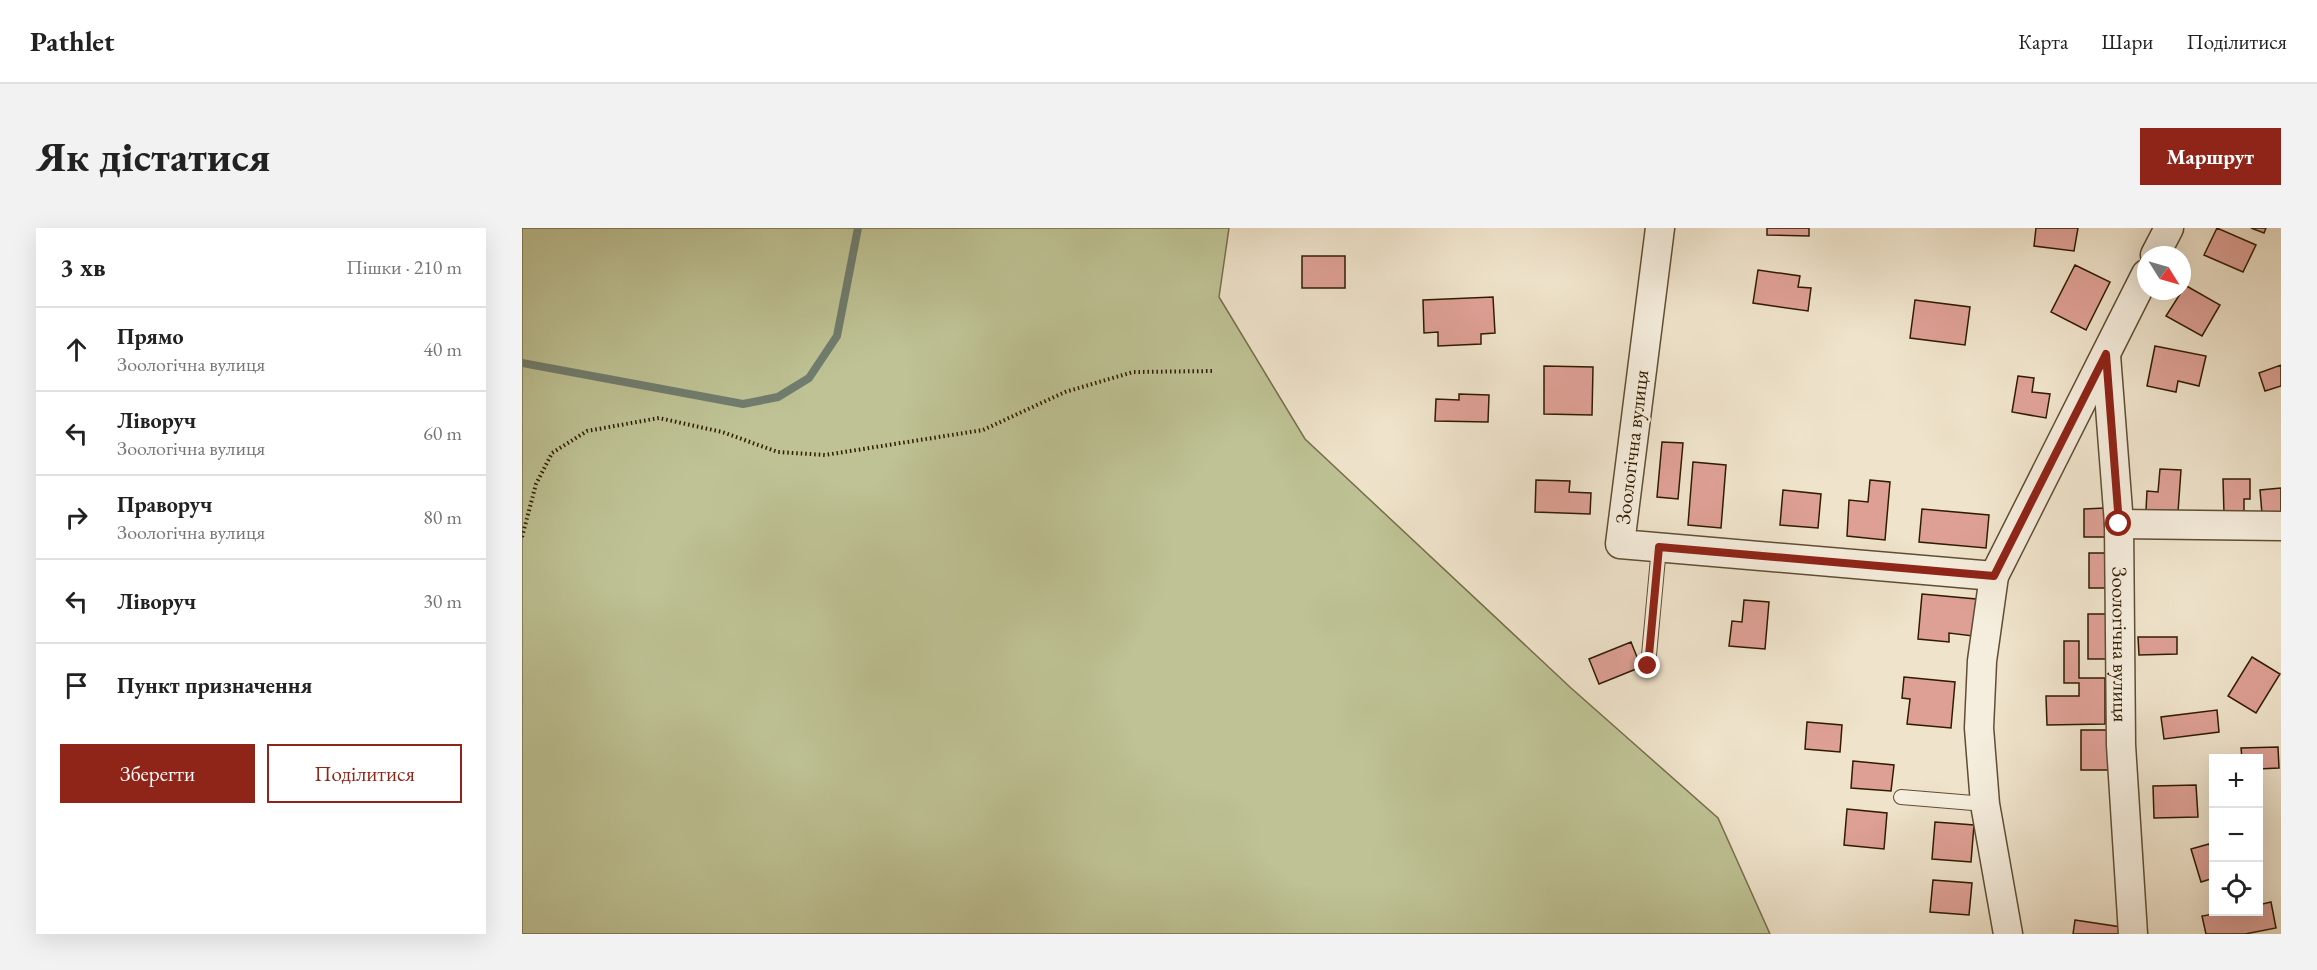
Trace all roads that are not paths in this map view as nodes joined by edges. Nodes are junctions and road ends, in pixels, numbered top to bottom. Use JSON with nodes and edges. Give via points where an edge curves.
{"nodes":[{"id":1,"x":1660,"y":228,"type":"edge"},
{"id":2,"x":2169,"y":228,"type":"edge"},
{"id":3,"x":2160,"y":246,"type":"edge"},
{"id":4,"x":2137,"y":292,"type":"edge"},
{"id":5,"x":2106,"y":354,"type":"junction"},
{"id":6,"x":2119,"y":524,"type":"junction"},
{"id":7,"x":2281,"y":526,"type":"edge"},
{"id":8,"x":1659,"y":547,"type":"junction"},
{"id":9,"x":1994,"y":576,"type":"junction"},
{"id":10,"x":1648,"y":666,"type":"dead end"},
{"id":11,"x":1901,"y":797,"type":"dead end"},
{"id":12,"x":1985,"y":804,"type":"junction"},
{"id":13,"x":2008,"y":934,"type":"edge"},
{"id":14,"x":2133,"y":934,"type":"edge"}],
"edges":[{"from":1,"to":8,"type":"street","name":"Зоологічна вулиця","via":[[1620,544]]},
{"from":2,"to":3,"type":"street"},
{"from":4,"to":5,"type":"street"},
{"from":5,"to":6,"type":"street","name":"Зоологічна вулиця"},
{"from":5,"to":9,"type":"street"},
{"from":6,"to":7,"type":"street"},
{"from":6,"to":14,"type":"street","name":"Зоологічна вулиця","via":[[2121,744]]},
{"from":8,"to":9,"type":"street","name":"Зоологічна вулиця"},
{"from":8,"to":10,"type":"lane"},
{"from":9,"to":12,"type":"street","via":[[1982,661],[1979,728]]},
{"from":11,"to":12,"type":"lane"},
{"from":12,"to":13,"type":"street"}]}
